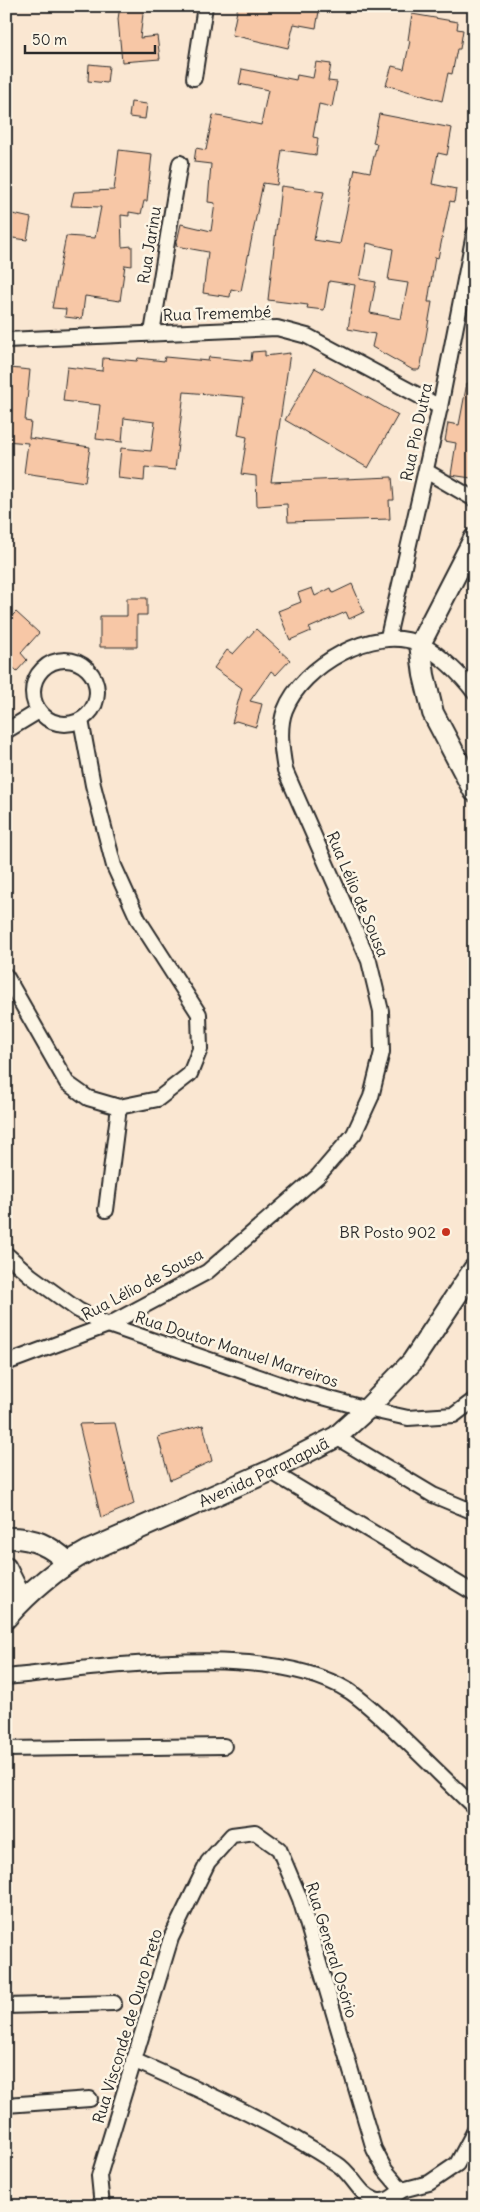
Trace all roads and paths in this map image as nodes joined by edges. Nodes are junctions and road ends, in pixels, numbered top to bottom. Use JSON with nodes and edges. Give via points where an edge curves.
{"nodes":[{"id":1,"x":206,"y":6,"type":"edge"},
{"id":2,"x":194,"y":78,"type":"dead end"},
{"id":3,"x":180,"y":163,"type":"dead end"},
{"id":4,"x":474,"y":234,"type":"edge"},
{"id":5,"x":152,"y":333,"type":"junction"},
{"id":6,"x":6,"y":340,"type":"edge"},
{"id":7,"x":440,"y":407,"type":"junction"},
{"id":8,"x":426,"y":471,"type":"junction"},
{"id":9,"x":474,"y":499,"type":"edge"},
{"id":10,"x":474,"y":539,"type":"edge"},
{"id":11,"x":388,"y":638,"type":"junction"},
{"id":12,"x":420,"y":644,"type":"junction"},
{"id":13,"x":474,"y":692,"type":"edge"},
{"id":14,"x":39,"y":711,"type":"junction"},
{"id":15,"x":81,"y":720,"type":"junction"},
{"id":16,"x":6,"y":730,"type":"edge"},
{"id":17,"x":474,"y":790,"type":"edge"},
{"id":18,"x":6,"y":976,"type":"edge"},
{"id":19,"x":119,"y":1107,"type":"junction"},
{"id":20,"x":106,"y":1210,"type":"dead end"},
{"id":21,"x":6,"y":1254,"type":"edge"},
{"id":22,"x":474,"y":1269,"type":"edge"},
{"id":23,"x":108,"y":1325,"type":"junction"},
{"id":24,"x":6,"y":1363,"type":"edge"},
{"id":25,"x":474,"y":1400,"type":"edge"},
{"id":26,"x":367,"y":1410,"type":"junction"},
{"id":27,"x":336,"y":1437,"type":"junction"},
{"id":28,"x":270,"y":1471,"type":"junction"},
{"id":29,"x":474,"y":1512,"type":"edge"},
{"id":30,"x":7,"y":1540,"type":"edge"},
{"id":31,"x":68,"y":1562,"type":"junction"},
{"id":32,"x":6,"y":1568,"type":"edge"},
{"id":33,"x":474,"y":1593,"type":"edge"},
{"id":34,"x":22,"y":1600,"type":"junction"},
{"id":35,"x":6,"y":1618,"type":"edge"},
{"id":36,"x":6,"y":1677,"type":"edge"},
{"id":37,"x":224,"y":1746,"type":"dead end"},
{"id":38,"x":6,"y":1749,"type":"edge"},
{"id":39,"x":474,"y":1808,"type":"edge"},
{"id":40,"x":208,"y":1862,"type":"joint"},
{"id":41,"x":114,"y":2003,"type":"dead end"},
{"id":42,"x":6,"y":2006,"type":"edge"},
{"id":43,"x":133,"y":2060,"type":"junction"},
{"id":44,"x":90,"y":2099,"type":"dead end"},
{"id":45,"x":6,"y":2105,"type":"edge"},
{"id":46,"x":474,"y":2132,"type":"edge"},
{"id":47,"x":402,"y":2190,"type":"junction"},
{"id":48,"x":102,"y":2206,"type":"edge"}],
"edges":[{"from":1,"to":2,"type":"street"},
{"from":3,"to":5,"type":"street","name":"Rua Jarinu"},
{"from":4,"to":7,"type":"street","name":"Rua Pio Dutra"},
{"from":5,"to":6,"type":"street","name":"Rua Tremembé"},
{"from":5,"to":7,"type":"street","name":"Rua Tremembé","via":[[277,328],[307,336]]},
{"from":7,"to":8,"type":"street","name":"Rua Pio Dutra"},
{"from":8,"to":9,"type":"street"},
{"from":8,"to":11,"type":"street","name":"Rua Pio Dutra"},
{"from":10,"to":12,"type":"street"},
{"from":11,"to":12,"type":"street","name":"Rua Lélio de Sousa"},
{"from":11,"to":23,"type":"street","name":"Rua Lélio de Sousa","via":[[342,652],[308,675],[284,710],[281,744],[285,770],[369,961],[381,1011],[382,1052],[371,1097],[354,1134],[318,1176],[207,1272]]},
{"from":12,"to":13,"type":"street","via":[[460,673]]},
{"from":12,"to":17,"type":"street","via":[[432,713]]},
{"from":14,"to":15,"type":"street","via":[[54,722]]},
{"from":14,"to":15,"type":"street","via":[[33,694],[36,676],[49,664],[67,659],[76,661],[90,672],[97,689],[93,707]]},
{"from":14,"to":16,"type":"street"},
{"from":15,"to":19,"type":"street","via":[[93,785],[114,866],[138,919],[199,1014],[200,1049],[190,1074],[158,1099]]},
{"from":18,"to":19,"type":"street","via":[[67,1083],[88,1098]]},
{"from":19,"to":20,"type":"street"},
{"from":21,"to":23,"type":"street","name":"Rua Doutor Manuel Marreiros","via":[[78,1310]]},
{"from":22,"to":26,"type":"street","name":"Avenida Paranapuã","via":[[412,1362]]},
{"from":23,"to":24,"type":"street","name":"Rua Lélio de Sousa"},
{"from":23,"to":26,"type":"street","name":"Rua Doutor Manuel Marreiros","via":[[297,1390]]},
{"from":25,"to":26,"type":"street","name":"Rua Doutor Manuel Marreiros","via":[[454,1415],[408,1418]]},
{"from":26,"to":27,"type":"street","name":"Avenida Paranapuã"},
{"from":27,"to":28,"type":"street","name":"Avenida Paranapuã"},
{"from":27,"to":29,"type":"street","via":[[433,1495]]},
{"from":28,"to":31,"type":"street","name":"Avenida Paranapuã"},
{"from":28,"to":33,"type":"street"},
{"from":30,"to":31,"type":"street","via":[[30,1538],[49,1547]]},
{"from":31,"to":34,"type":"street","name":"Avenida Paranapuã"},
{"from":32,"to":34,"type":"street"},
{"from":34,"to":35,"type":"street","name":"Avenida Paranapuã"},
{"from":36,"to":39,"type":"street","via":[[147,1664],[219,1662],[300,1670],[349,1691],[381,1716]]},
{"from":37,"to":38,"type":"street"},
{"from":40,"to":43,"type":"street","name":"Rua Visconde de Ouro Preto","via":[[171,1938]]},
{"from":40,"to":47,"type":"street","name":"Rua General Osório","via":[[232,1835],[255,1832],[279,1849],[300,1899],[374,2149],[385,2170]]},
{"from":41,"to":42,"type":"street"},
{"from":43,"to":47,"type":"street","via":[[239,2107],[340,2165],[366,2195],[377,2201],[390,2199]]},
{"from":43,"to":48,"type":"street","name":"Rua Visconde de Ouro Preto","via":[[99,2176]]},
{"from":44,"to":45,"type":"street"},
{"from":46,"to":47,"type":"street","via":[[457,2164],[429,2183]]}]}
